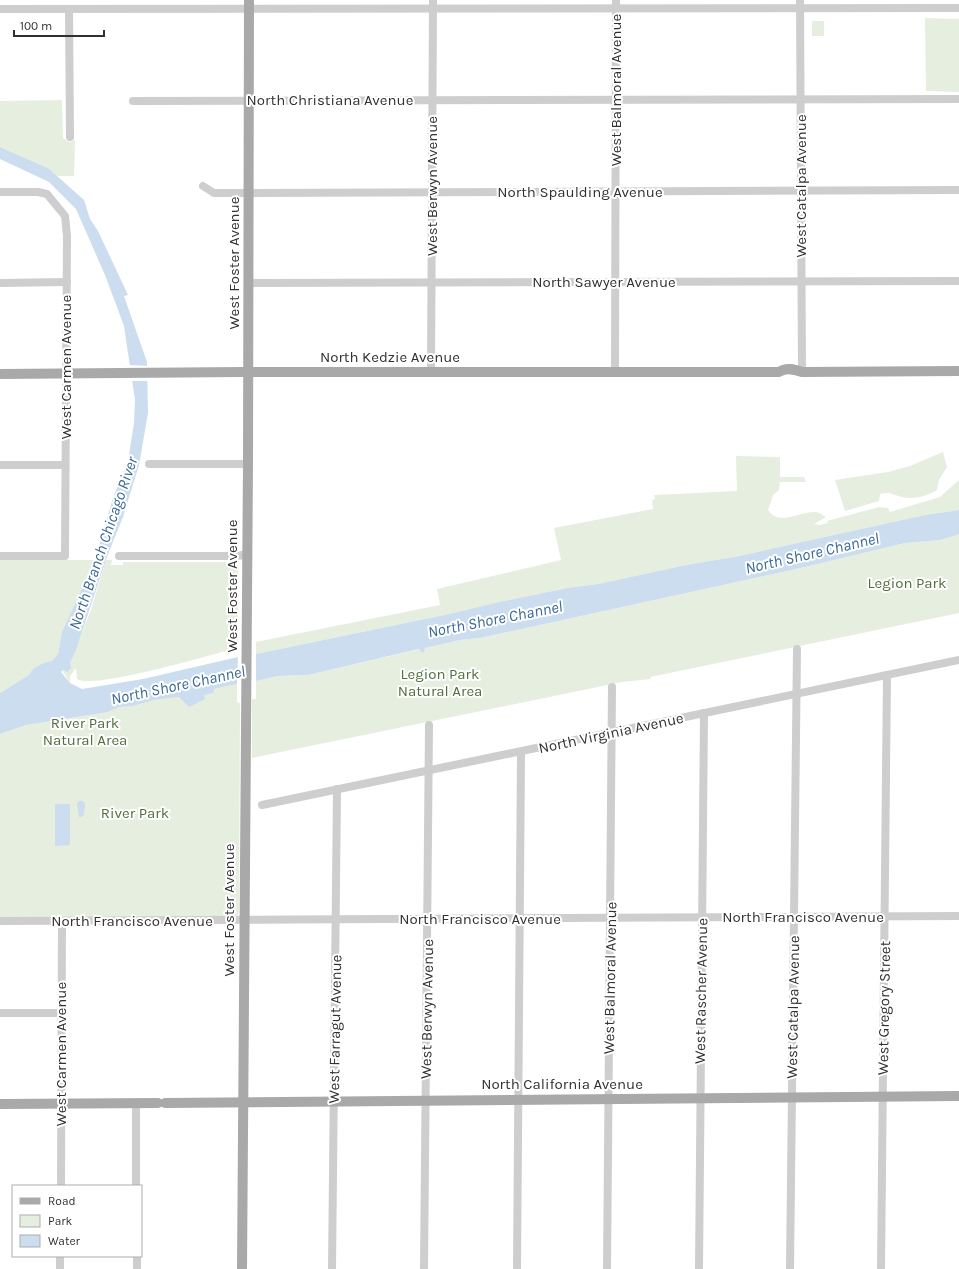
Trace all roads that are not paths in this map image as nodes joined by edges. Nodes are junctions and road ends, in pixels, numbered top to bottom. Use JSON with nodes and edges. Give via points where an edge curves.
{"nodes":[{"id":1,"x":433,"y":0,"type":"edge"},
{"id":2,"x":616,"y":4,"type":"edge"},
{"id":3,"x":800,"y":4,"type":"edge"},
{"id":4,"x":249,"y":5,"type":"edge"},
{"id":5,"x":959,"y":8,"type":"edge"},
{"id":6,"x":0,"y":9,"type":"edge"},
{"id":7,"x":69,"y":9,"type":"junction"},
{"id":8,"x":433,"y":9,"type":"junction"},
{"id":9,"x":959,"y":99,"type":"edge"},
{"id":10,"x":249,"y":100,"type":"junction"},
{"id":11,"x":433,"y":100,"type":"junction"},
{"id":12,"x":616,"y":100,"type":"junction"},
{"id":13,"x":801,"y":100,"type":"junction"},
{"id":14,"x":133,"y":101,"type":"dead end"},
{"id":15,"x":70,"y":137,"type":"dead end"},
{"id":16,"x":203,"y":186,"type":"dead end"},
{"id":17,"x":959,"y":190,"type":"edge"},
{"id":18,"x":801,"y":191,"type":"junction"},
{"id":19,"x":0,"y":192,"type":"edge"},
{"id":20,"x":432,"y":192,"type":"junction"},
{"id":21,"x":616,"y":192,"type":"junction"},
{"id":22,"x":249,"y":193,"type":"junction"},
{"id":23,"x":801,"y":281,"type":"junction"},
{"id":24,"x":959,"y":281,"type":"edge"},
{"id":25,"x":66,"y":282,"type":"junction"},
{"id":26,"x":432,"y":282,"type":"junction"},
{"id":27,"x":615,"y":282,"type":"junction"},
{"id":28,"x":0,"y":283,"type":"edge"},
{"id":29,"x":249,"y":283,"type":"junction"},
{"id":30,"x":249,"y":372,"type":"junction"},
{"id":31,"x":431,"y":372,"type":"junction"},
{"id":32,"x":615,"y":372,"type":"junction"},
{"id":33,"x":802,"y":372,"type":"junction"},
{"id":34,"x":959,"y":372,"type":"edge"},
{"id":35,"x":0,"y":374,"type":"edge"},
{"id":36,"x":66,"y":374,"type":"junction"},
{"id":37,"x":149,"y":464,"type":"dead end"},
{"id":38,"x":248,"y":464,"type":"junction"},
{"id":39,"x":0,"y":465,"type":"edge"},
{"id":40,"x":65,"y":465,"type":"junction"},
{"id":41,"x":247,"y":554,"type":"junction"},
{"id":42,"x":0,"y":556,"type":"edge"},
{"id":43,"x":119,"y":556,"type":"dead end"},
{"id":44,"x":797,"y":649,"type":"dead end"},
{"id":45,"x":959,"y":660,"type":"edge"},
{"id":46,"x":887,"y":675,"type":"junction"},
{"id":47,"x":612,"y":686,"type":"dead end"},
{"id":48,"x":796,"y":694,"type":"junction"},
{"id":49,"x":704,"y":713,"type":"junction"},
{"id":50,"x":430,"y":725,"type":"dead end"},
{"id":51,"x":612,"y":732,"type":"junction"},
{"id":52,"x":521,"y":752,"type":"junction"},
{"id":53,"x":429,"y":769,"type":"junction"},
{"id":54,"x":337,"y":789,"type":"junction"},
{"id":55,"x":262,"y":805,"type":"dead end"},
{"id":56,"x":885,"y":916,"type":"junction"},
{"id":57,"x":959,"y":916,"type":"edge"},
{"id":58,"x":794,"y":917,"type":"junction"},
{"id":59,"x":520,"y":918,"type":"junction"},
{"id":60,"x":610,"y":918,"type":"junction"},
{"id":61,"x":702,"y":918,"type":"junction"},
{"id":62,"x":428,"y":919,"type":"junction"},
{"id":63,"x":244,"y":920,"type":"junction"},
{"id":64,"x":336,"y":920,"type":"junction"},
{"id":65,"x":62,"y":921,"type":"junction"},
{"id":66,"x":0,"y":922,"type":"edge"},
{"id":67,"x":0,"y":1013,"type":"edge"},
{"id":68,"x":61,"y":1013,"type":"junction"},
{"id":69,"x":959,"y":1096,"type":"edge"},
{"id":70,"x":883,"y":1097,"type":"junction"},
{"id":71,"x":700,"y":1098,"type":"junction"},
{"id":72,"x":792,"y":1098,"type":"junction"},
{"id":73,"x":609,"y":1099,"type":"junction"},
{"id":74,"x":426,"y":1100,"type":"junction"},
{"id":75,"x":518,"y":1100,"type":"junction"},
{"id":76,"x":334,"y":1101,"type":"junction"},
{"id":77,"x":243,"y":1102,"type":"junction"},
{"id":78,"x":136,"y":1103,"type":"junction"},
{"id":79,"x":0,"y":1104,"type":"edge"},
{"id":80,"x":62,"y":1104,"type":"junction"},
{"id":81,"x":61,"y":1185,"type":"edge"},
{"id":82,"x":136,"y":1185,"type":"edge"},
{"id":83,"x":60,"y":1257,"type":"edge"},
{"id":84,"x":137,"y":1257,"type":"edge"},
{"id":85,"x":60,"y":1269,"type":"edge"},
{"id":86,"x":137,"y":1269,"type":"edge"},
{"id":87,"x":242,"y":1269,"type":"edge"},
{"id":88,"x":332,"y":1269,"type":"edge"},
{"id":89,"x":424,"y":1269,"type":"edge"},
{"id":90,"x":517,"y":1269,"type":"edge"},
{"id":91,"x":607,"y":1269,"type":"edge"},
{"id":92,"x":699,"y":1269,"type":"edge"},
{"id":93,"x":790,"y":1269,"type":"edge"},
{"id":94,"x":881,"y":1269,"type":"edge"}],
"edges":[{"from":1,"to":8,"type":"street","name":"West Berwyn Avenue"},
{"from":2,"to":3,"type":"street"},
{"from":2,"to":8,"type":"street"},
{"from":2,"to":12,"type":"street","name":"West Balmoral Avenue"},
{"from":3,"to":5,"type":"street"},
{"from":3,"to":13,"type":"street","name":"West Catalpa Avenue"},
{"from":4,"to":7,"type":"street"},
{"from":4,"to":8,"type":"street"},
{"from":4,"to":10,"type":"main road","name":"West Foster Avenue"},
{"from":6,"to":7,"type":"street"},
{"from":7,"to":15,"type":"street"},
{"from":8,"to":11,"type":"street","name":"West Berwyn Avenue"},
{"from":9,"to":13,"type":"street","name":"North Christiana Avenue"},
{"from":10,"to":11,"type":"street","name":"North Christiana Avenue"},
{"from":10,"to":14,"type":"street","name":"North Christiana Avenue"},
{"from":10,"to":22,"type":"main road","name":"West Foster Avenue"},
{"from":11,"to":12,"type":"street","name":"North Christiana Avenue"},
{"from":11,"to":20,"type":"street","name":"West Berwyn Avenue"},
{"from":12,"to":13,"type":"street","name":"North Christiana Avenue"},
{"from":12,"to":21,"type":"street","name":"West Balmoral Avenue"},
{"from":13,"to":18,"type":"street","name":"West Catalpa Avenue"},
{"from":16,"to":22,"type":"street","name":"North Spaulding Avenue","via":[[214,193]]},
{"from":17,"to":18,"type":"street","name":"North Spaulding Avenue"},
{"from":18,"to":21,"type":"street","name":"North Spaulding Avenue"},
{"from":18,"to":23,"type":"street","name":"West Catalpa Avenue"},
{"from":19,"to":25,"type":"street","name":"West Carmen Avenue","via":[[46,194],[62,210],[67,236]]},
{"from":20,"to":21,"type":"street","name":"North Spaulding Avenue"},
{"from":20,"to":22,"type":"street","name":"North Spaulding Avenue"},
{"from":20,"to":26,"type":"street","name":"West Berwyn Avenue"},
{"from":21,"to":27,"type":"street","name":"West Balmoral Avenue"},
{"from":22,"to":29,"type":"main road","name":"West Foster Avenue"},
{"from":23,"to":24,"type":"street","name":"North Sawyer Avenue"},
{"from":23,"to":27,"type":"street","name":"North Sawyer Avenue"},
{"from":23,"to":33,"type":"street","name":"West Catalpa Avenue"},
{"from":25,"to":28,"type":"street"},
{"from":25,"to":36,"type":"street","name":"West Carmen Avenue"},
{"from":26,"to":27,"type":"street","name":"North Sawyer Avenue"},
{"from":26,"to":29,"type":"street","name":"North Sawyer Avenue"},
{"from":26,"to":31,"type":"street","name":"West Berwyn Avenue"},
{"from":27,"to":32,"type":"street","name":"West Balmoral Avenue"},
{"from":29,"to":30,"type":"main road","name":"West Foster Avenue"},
{"from":30,"to":31,"type":"main road","name":"North Kedzie Avenue"},
{"from":30,"to":36,"type":"main road","name":"North Kedzie Avenue"},
{"from":30,"to":38,"type":"main road","name":"West Foster Avenue"},
{"from":31,"to":32,"type":"main road","name":"North Kedzie Avenue"},
{"from":32,"to":33,"type":"main road","name":"North Kedzie Avenue","via":[[779,372],[793,376]]},
{"from":33,"to":34,"type":"main road","name":"North Kedzie Avenue"},
{"from":35,"to":36,"type":"main road","name":"North Kedzie Avenue"},
{"from":36,"to":40,"type":"street","name":"West Carmen Avenue"},
{"from":37,"to":38,"type":"street"},
{"from":38,"to":41,"type":"main road","name":"West Foster Avenue"},
{"from":39,"to":40,"type":"street"},
{"from":40,"to":42,"type":"street","name":"West Carmen Avenue","via":[[65,556]]},
{"from":41,"to":43,"type":"street"},
{"from":41,"to":63,"type":"main road","name":"West Foster Avenue"},
{"from":44,"to":48,"type":"street","name":"West Catalpa Avenue"},
{"from":45,"to":46,"type":"street","name":"North Virginia Avenue"},
{"from":46,"to":48,"type":"street","name":"North Virginia Avenue"},
{"from":46,"to":56,"type":"street","name":"West Gregory Street"},
{"from":47,"to":51,"type":"street","name":"West Balmoral Avenue"},
{"from":48,"to":49,"type":"street","name":"North Virginia Avenue"},
{"from":48,"to":58,"type":"street","name":"West Catalpa Avenue"},
{"from":49,"to":51,"type":"street","name":"North Virginia Avenue"},
{"from":49,"to":61,"type":"street","name":"West Rascher Avenue"},
{"from":50,"to":53,"type":"street","name":"West Berwyn Avenue"},
{"from":51,"to":52,"type":"street","name":"North Virginia Avenue"},
{"from":51,"to":60,"type":"street","name":"West Balmoral Avenue"},
{"from":52,"to":53,"type":"street","name":"North Virginia Avenue"},
{"from":52,"to":59,"type":"street"},
{"from":53,"to":54,"type":"street","name":"North Virginia Avenue"},
{"from":53,"to":62,"type":"street","name":"West Berwyn Avenue"},
{"from":54,"to":55,"type":"street","name":"North Virginia Avenue"},
{"from":54,"to":64,"type":"street","name":"West Farragut Avenue"},
{"from":56,"to":57,"type":"street","name":"North Francisco Avenue"},
{"from":56,"to":58,"type":"street","name":"North Francisco Avenue"},
{"from":56,"to":70,"type":"street","name":"West Gregory Street"},
{"from":58,"to":61,"type":"street","name":"North Francisco Avenue"},
{"from":58,"to":72,"type":"street","name":"West Catalpa Avenue"},
{"from":59,"to":60,"type":"street","name":"North Francisco Avenue"},
{"from":59,"to":62,"type":"street","name":"North Francisco Avenue"},
{"from":59,"to":75,"type":"street"},
{"from":60,"to":61,"type":"street","name":"North Francisco Avenue"},
{"from":60,"to":73,"type":"street","name":"West Balmoral Avenue"},
{"from":61,"to":71,"type":"street","name":"West Rascher Avenue"},
{"from":62,"to":64,"type":"street","name":"North Francisco Avenue"},
{"from":62,"to":74,"type":"street","name":"West Berwyn Avenue"},
{"from":63,"to":64,"type":"street","name":"North Francisco Avenue"},
{"from":63,"to":65,"type":"street","name":"North Francisco Avenue"},
{"from":63,"to":77,"type":"main road","name":"West Foster Avenue"},
{"from":64,"to":76,"type":"street","name":"West Farragut Avenue"},
{"from":65,"to":66,"type":"street","name":"North Francisco Avenue"},
{"from":65,"to":68,"type":"street","name":"West Carmen Avenue"},
{"from":67,"to":68,"type":"street"},
{"from":68,"to":80,"type":"street","name":"West Carmen Avenue"},
{"from":69,"to":70,"type":"main road","name":"North California Avenue"},
{"from":70,"to":72,"type":"main road","name":"North California Avenue"},
{"from":70,"to":94,"type":"street","name":"West Gregory Street"},
{"from":71,"to":72,"type":"main road","name":"North California Avenue"},
{"from":71,"to":73,"type":"main road","name":"North California Avenue"},
{"from":71,"to":92,"type":"street","name":"West Rascher Avenue"},
{"from":72,"to":93,"type":"street","name":"West Catalpa Avenue"},
{"from":73,"to":75,"type":"main road","name":"North California Avenue"},
{"from":73,"to":91,"type":"street","name":"West Balmoral Avenue"},
{"from":74,"to":75,"type":"main road","name":"North California Avenue"},
{"from":74,"to":76,"type":"main road","name":"North California Avenue"},
{"from":74,"to":89,"type":"street","name":"West Berwyn Avenue"},
{"from":75,"to":90,"type":"street"},
{"from":76,"to":77,"type":"main road","name":"North California Avenue"},
{"from":76,"to":88,"type":"street","name":"West Farragut Avenue"},
{"from":77,"to":78,"type":"main road","name":"North California Avenue"},
{"from":77,"to":87,"type":"main road","name":"West Foster Avenue"},
{"from":78,"to":80,"type":"main road","name":"North California Avenue"},
{"from":78,"to":82,"type":"street"},
{"from":79,"to":80,"type":"main road","name":"North California Avenue"},
{"from":80,"to":81,"type":"street","name":"West Carmen Avenue"},
{"from":83,"to":85,"type":"street"},
{"from":84,"to":86,"type":"street"}]}
